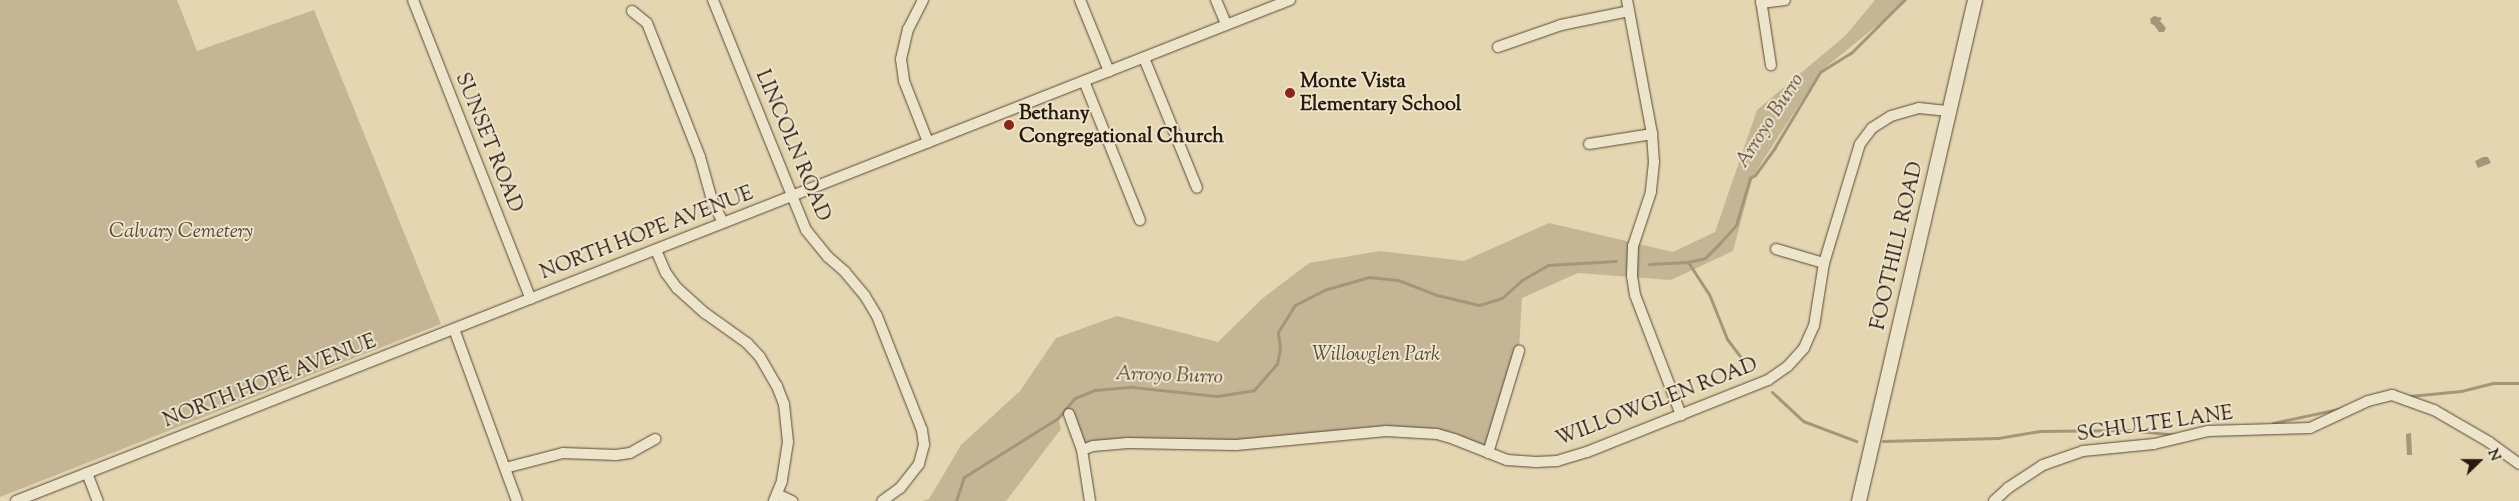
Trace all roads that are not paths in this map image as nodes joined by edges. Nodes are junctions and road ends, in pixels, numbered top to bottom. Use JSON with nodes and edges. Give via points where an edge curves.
{"nodes":[{"id":1,"x":413,"y":0,"type":"edge"},
{"id":2,"x":713,"y":0,"type":"edge"},
{"id":3,"x":923,"y":0,"type":"edge"},
{"id":4,"x":1080,"y":0,"type":"edge"},
{"id":5,"x":1216,"y":0,"type":"edge"},
{"id":6,"x":1290,"y":0,"type":"edge"},
{"id":7,"x":1627,"y":0,"type":"edge"},
{"id":8,"x":1785,"y":0,"type":"edge"},
{"id":9,"x":1976,"y":0,"type":"edge"},
{"id":10,"x":1761,"y":2,"type":"edge"},
{"id":11,"x":632,"y":11,"type":"dead end"},
{"id":12,"x":1629,"y":11,"type":"junction"},
{"id":13,"x":1226,"y":24,"type":"junction"},
{"id":14,"x":1498,"y":47,"type":"dead end"},
{"id":15,"x":1144,"y":58,"type":"junction"},
{"id":16,"x":1771,"y":65,"type":"dead end"},
{"id":17,"x":1109,"y":71,"type":"junction"},
{"id":18,"x":1084,"y":81,"type":"junction"},
{"id":19,"x":1950,"y":111,"type":"junction"},
{"id":20,"x":1652,"y":134,"type":"junction"},
{"id":21,"x":928,"y":142,"type":"junction"},
{"id":22,"x":1589,"y":144,"type":"dead end"},
{"id":23,"x":1197,"y":188,"type":"dead end"},
{"id":24,"x":791,"y":196,"type":"junction"},
{"id":25,"x":1140,"y":220,"type":"dead end"},
{"id":26,"x":722,"y":223,"type":"junction"},
{"id":27,"x":1776,"y":249,"type":"dead end"},
{"id":28,"x":656,"y":250,"type":"junction"},
{"id":29,"x":1824,"y":263,"type":"junction"},
{"id":30,"x":531,"y":299,"type":"junction"},
{"id":31,"x":454,"y":329,"type":"junction"},
{"id":32,"x":1519,"y":350,"type":"dead end"},
{"id":33,"x":1068,"y":414,"type":"dead end"},
{"id":34,"x":1681,"y":415,"type":"junction"},
{"id":35,"x":655,"y":439,"type":"dead end"},
{"id":36,"x":1082,"y":450,"type":"junction"},
{"id":37,"x":1488,"y":453,"type":"junction"},
{"id":38,"x":2519,"y":464,"type":"edge"},
{"id":39,"x":505,"y":468,"type":"junction"},
{"id":40,"x":88,"y":473,"type":"junction"},
{"id":41,"x":775,"y":498,"type":"edge"},
{"id":42,"x":16,"y":501,"type":"edge"},
{"id":43,"x":98,"y":501,"type":"edge"},
{"id":44,"x":517,"y":501,"type":"edge"},
{"id":45,"x":792,"y":501,"type":"edge"},
{"id":46,"x":882,"y":501,"type":"edge"},
{"id":47,"x":1090,"y":501,"type":"edge"},
{"id":48,"x":1859,"y":501,"type":"edge"},
{"id":49,"x":1994,"y":501,"type":"edge"}],
"edges":[{"from":1,"to":30,"type":"street","name":"SUNSET ROAD"},
{"from":2,"to":24,"type":"street","name":"LINCOLN ROAD"},
{"from":3,"to":21,"type":"street","via":[[908,29],[901,59],[904,81]]},
{"from":4,"to":17,"type":"street"},
{"from":5,"to":13,"type":"street"},
{"from":6,"to":13,"type":"street","name":"NORTH HOPE AVENUE"},
{"from":7,"to":12,"type":"street"},
{"from":8,"to":10,"type":"street"},
{"from":9,"to":19,"type":"main road","name":"FOOTHILL ROAD"},
{"from":10,"to":16,"type":"street"},
{"from":11,"to":26,"type":"street","via":[[647,23],[700,157]]},
{"from":12,"to":14,"type":"street","via":[[1561,25]]},
{"from":12,"to":20,"type":"street"},
{"from":13,"to":15,"type":"street","name":"NORTH HOPE AVENUE"},
{"from":15,"to":17,"type":"street","name":"NORTH HOPE AVENUE"},
{"from":15,"to":23,"type":"street"},
{"from":17,"to":18,"type":"street","name":"NORTH HOPE AVENUE"},
{"from":18,"to":21,"type":"street","name":"NORTH HOPE AVENUE"},
{"from":18,"to":25,"type":"street"},
{"from":19,"to":29,"type":"street","name":"WILLOWGLEN ROAD","via":[[1911,110],[1891,116],[1872,128],[1858,152]]},
{"from":19,"to":48,"type":"main road","name":"FOOTHILL ROAD"},
{"from":20,"to":22,"type":"street"},
{"from":20,"to":34,"type":"street","via":[[1653,177],[1634,246],[1632,276],[1638,308]]},
{"from":21,"to":24,"type":"street","name":"NORTH HOPE AVENUE"},
{"from":24,"to":26,"type":"street","name":"NORTH HOPE AVENUE"},
{"from":24,"to":46,"type":"street","name":"LINCOLN ROAD","via":[[806,230],[858,285],[869,303],[922,430],[924,445],[919,464],[900,488]]},
{"from":26,"to":28,"type":"street","name":"NORTH HOPE AVENUE"},
{"from":27,"to":29,"type":"street"},
{"from":28,"to":30,"type":"street","name":"NORTH HOPE AVENUE"},
{"from":28,"to":41,"type":"street","via":[[677,288],[747,343],[774,379],[784,404],[788,442],[787,461]]},
{"from":29,"to":34,"type":"street","name":"WILLOWGLEN ROAD","via":[[1814,326],[1793,362],[1768,380]]},
{"from":30,"to":31,"type":"street","name":"NORTH HOPE AVENUE"},
{"from":31,"to":39,"type":"street"},
{"from":31,"to":40,"type":"street","name":"NORTH HOPE AVENUE"},
{"from":32,"to":37,"type":"street"},
{"from":33,"to":36,"type":"street"},
{"from":34,"to":37,"type":"street","name":"WILLOWGLEN ROAD","via":[[1556,461],[1507,460]]},
{"from":35,"to":39,"type":"street","via":[[630,453],[563,453]]},
{"from":36,"to":37,"type":"street","name":"WILLOWGLEN ROAD","via":[[1128,443],[1236,445],[1386,431],[1437,434]]},
{"from":36,"to":47,"type":"street"},
{"from":38,"to":49,"type":"street","name":"SCHULTE LANE","via":[[2434,410],[2392,395],[2368,401],[2310,428],[2208,431],[2154,444],[2083,451],[2027,474]]},
{"from":39,"to":44,"type":"street"},
{"from":40,"to":42,"type":"street","name":"NORTH HOPE AVENUE"},
{"from":40,"to":43,"type":"street"},
{"from":41,"to":45,"type":"street"}]}
